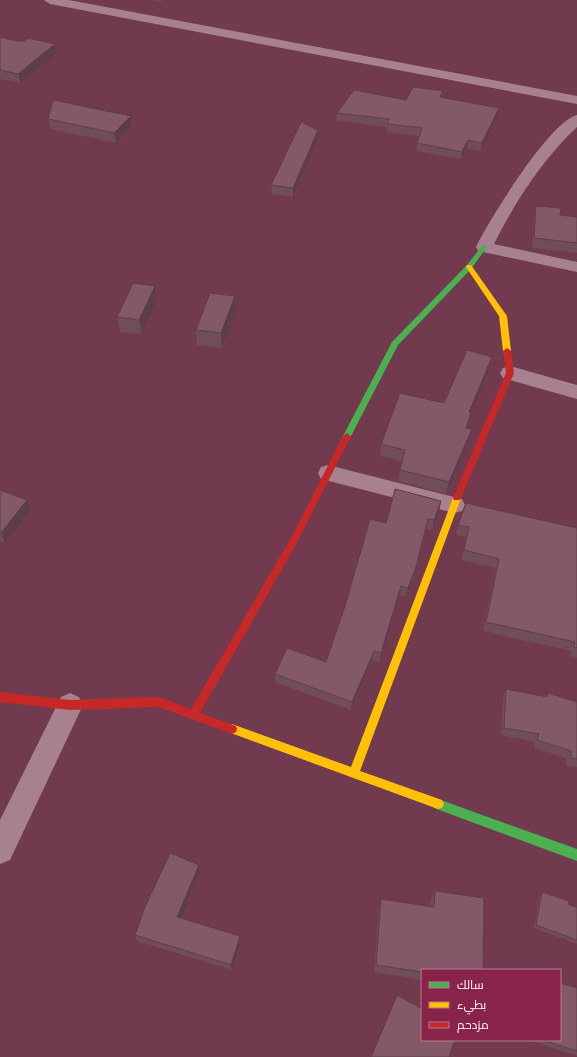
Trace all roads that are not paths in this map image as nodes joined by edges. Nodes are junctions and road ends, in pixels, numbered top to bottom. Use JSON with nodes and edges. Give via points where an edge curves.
{"nodes":[{"id":1,"x":50,"y":0,"type":"edge"},
{"id":2,"x":577,"y":100,"type":"edge"},
{"id":3,"x":577,"y":119,"type":"edge"},
{"id":4,"x":484,"y":247,"type":"junction"},
{"id":5,"x":469,"y":267,"type":"junction"},
{"id":6,"x":577,"y":267,"type":"edge"},
{"id":7,"x":510,"y":373,"type":"junction"},
{"id":8,"x":577,"y":392,"type":"edge"},
{"id":9,"x":328,"y":473,"type":"junction"},
{"id":10,"x":454,"y":505,"type":"junction"},
{"id":11,"x":0,"y":696,"type":"edge"},
{"id":12,"x":70,"y":705,"type":"junction"},
{"id":13,"x":194,"y":714,"type":"junction"},
{"id":14,"x":354,"y":773,"type":"junction"},
{"id":15,"x":0,"y":850,"type":"edge"},
{"id":16,"x":577,"y":855,"type":"edge"}],
"edges":[{"from":1,"to":2,"type":"street"},
{"from":3,"to":4,"type":"street","via":[[565,129],[529,175],[493,228]]},
{"from":4,"to":5,"type":"street"},
{"from":4,"to":6,"type":"street"},
{"from":5,"to":7,"type":"street","via":[[503,316]]},
{"from":5,"to":9,"type":"street","via":[[395,344]]},
{"from":7,"to":8,"type":"street"},
{"from":7,"to":10,"type":"street"},
{"from":9,"to":10,"type":"street"},
{"from":9,"to":13,"type":"street","via":[[295,538]]},
{"from":10,"to":14,"type":"street"},
{"from":11,"to":12,"type":"street"},
{"from":12,"to":13,"type":"street","via":[[159,702]]},
{"from":12,"to":15,"type":"street"},
{"from":13,"to":14,"type":"street"},
{"from":14,"to":16,"type":"street"}]}
